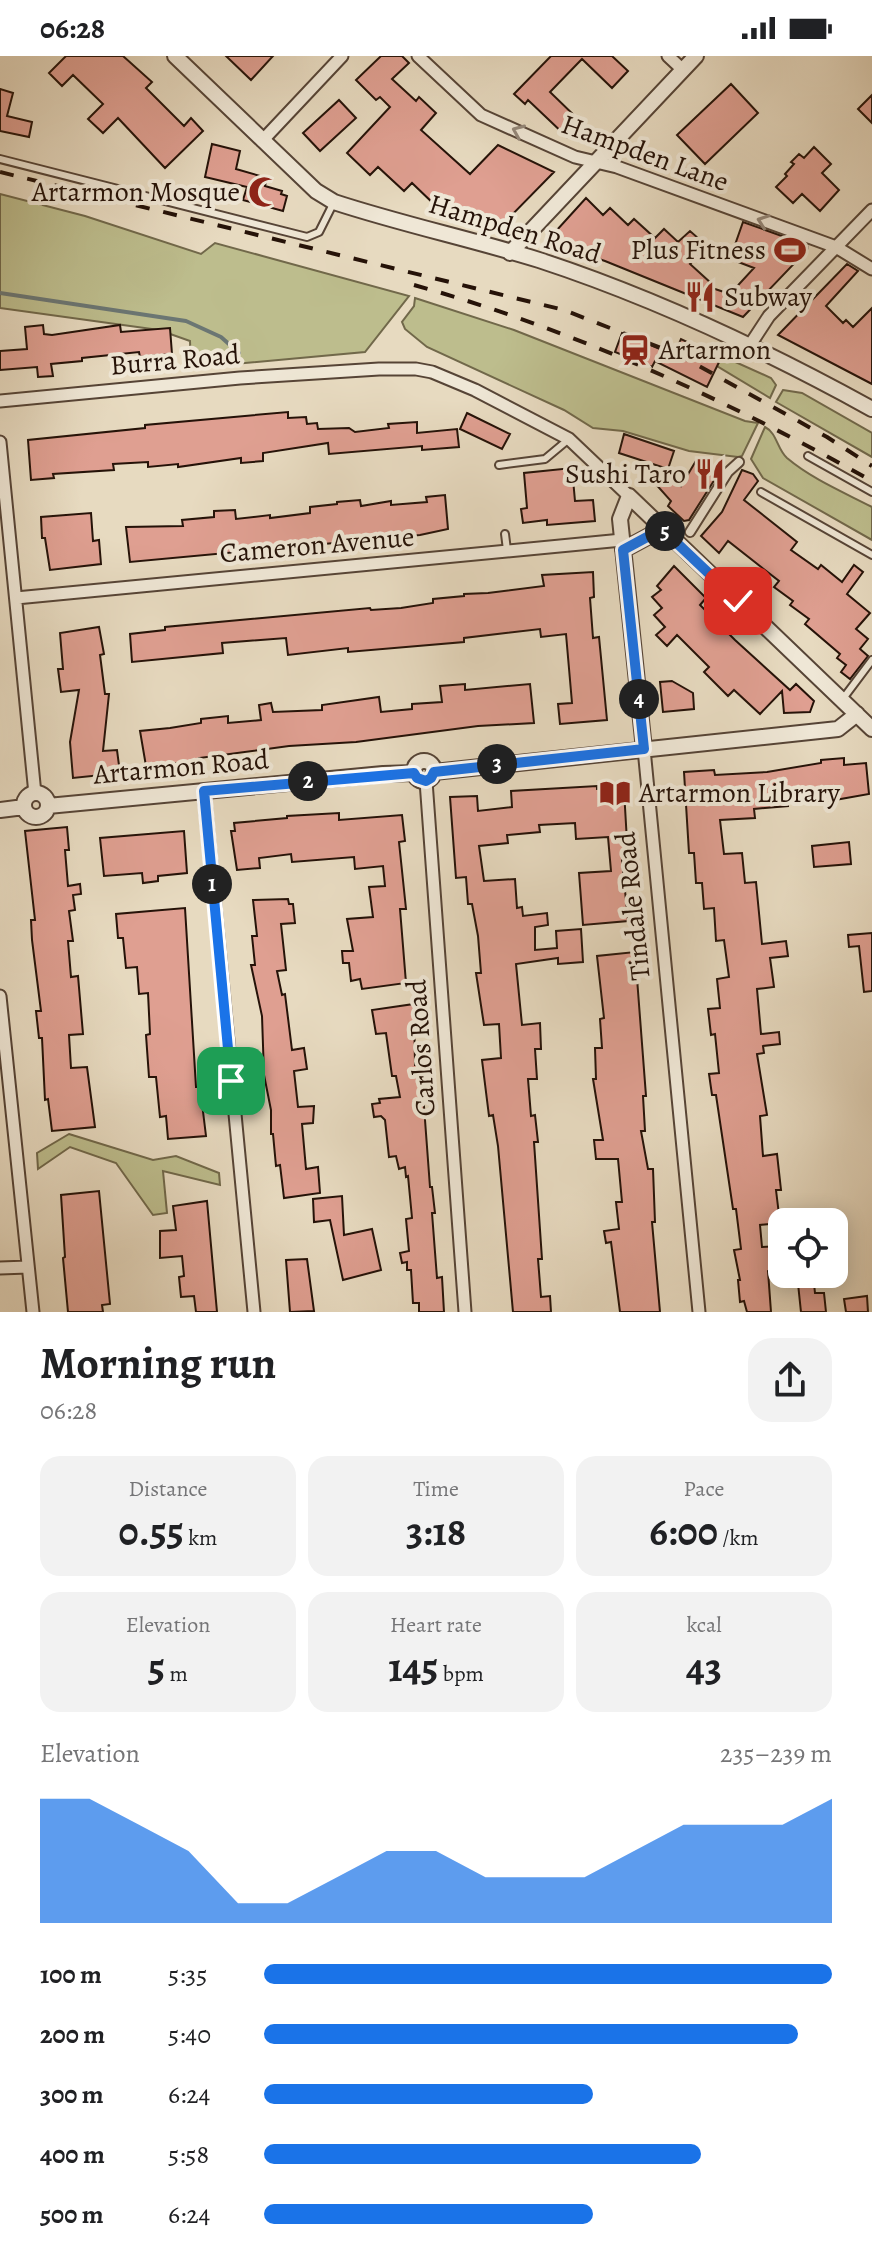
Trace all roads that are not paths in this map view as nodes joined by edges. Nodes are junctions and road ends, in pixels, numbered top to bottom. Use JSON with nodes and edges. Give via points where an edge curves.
{"nodes":[{"id":1,"x":175,"y":56,"type":"edge"},
{"id":2,"x":342,"y":56,"type":"edge"},
{"id":3,"x":418,"y":56,"type":"edge"},
{"id":4,"x":668,"y":56,"type":"edge"},
{"id":5,"x":696,"y":56,"type":"edge"},
{"id":6,"x":683,"y":70,"type":"junction"},
{"id":7,"x":262,"y":141,"type":"junction"},
{"id":8,"x":0,"y":159,"type":"edge"},
{"id":9,"x":594,"y":163,"type":"junction"},
{"id":10,"x":334,"y":202,"type":"junction"},
{"id":11,"x":872,"y":210,"type":"edge"},
{"id":12,"x":836,"y":247,"type":"junction"},
{"id":13,"x":510,"y":253,"type":"junction"},
{"id":14,"x":872,"y":269,"type":"edge"},
{"id":15,"x":750,"y":345,"type":"junction"},
{"id":16,"x":0,"y":401,"type":"edge"},
{"id":17,"x":872,"y":409,"type":"edge"},
{"id":18,"x":569,"y":439,"type":"junction"},
{"id":19,"x":0,"y":442,"type":"edge"},
{"id":20,"x":808,"y":456,"type":"dead end"},
{"id":21,"x":739,"y":462,"type":"dead end"},
{"id":22,"x":499,"y":465,"type":"dead end"},
{"id":23,"x":761,"y":492,"type":"dead end"},
{"id":24,"x":872,"y":492,"type":"edge"},
{"id":25,"x":629,"y":496,"type":"junction"},
{"id":26,"x":662,"y":529,"type":"junction"},
{"id":27,"x":690,"y":532,"type":"dead end"},
{"id":28,"x":505,"y":534,"type":"dead end"},
{"id":29,"x":622,"y":545,"type":"junction"},
{"id":30,"x":507,"y":551,"type":"junction"},
{"id":31,"x":872,"y":555,"type":"edge"},
{"id":32,"x":16,"y":598,"type":"junction"},
{"id":33,"x":872,"y":660,"type":"edge"},
{"id":34,"x":842,"y":700,"type":"junction"},
{"id":35,"x":857,"y":714,"type":"junction"},
{"id":36,"x":872,"y":729,"type":"edge"},
{"id":37,"x":644,"y":749,"type":"junction"},
{"id":38,"x":424,"y":775,"type":"junction"},
{"id":39,"x":204,"y":791,"type":"junction"},
{"id":40,"x":35,"y":794,"type":"junction"},
{"id":41,"x":48,"y":806,"type":"junction"},
{"id":42,"x":24,"y":807,"type":"junction"},
{"id":43,"x":0,"y":810,"type":"edge"},
{"id":44,"x":0,"y":996,"type":"edge"},
{"id":45,"x":2,"y":1032,"type":"edge"},
{"id":46,"x":28,"y":1267,"type":"junction"},
{"id":47,"x":0,"y":1268,"type":"edge"},
{"id":48,"x":33,"y":1312,"type":"edge"},
{"id":49,"x":254,"y":1312,"type":"edge"},
{"id":50,"x":465,"y":1312,"type":"edge"},
{"id":51,"x":699,"y":1312,"type":"edge"}],
"edges":[{"from":1,"to":7,"type":"street","name":"Hampden Road"},
{"from":2,"to":7,"type":"street"},
{"from":9,"to":3,"type":"street","name":"Hampden Lane","one_way":true,"via":[[481,115]]},
{"from":4,"to":6,"type":"street"},
{"from":5,"to":6,"type":"street"},
{"from":6,"to":9,"type":"street"},
{"from":7,"to":10,"type":"street","name":"Hampden Road"},
{"from":8,"to":10,"type":"lane","via":[[307,237],[319,232]]},
{"from":12,"to":9,"type":"street","name":"Hampden Lane","one_way":true},
{"from":9,"to":13,"type":"street"},
{"from":10,"to":13,"type":"street","name":"Hampden Road"},
{"from":11,"to":12,"type":"street"},
{"from":12,"to":14,"type":"street","name":"Hampden Lane"},
{"from":12,"to":15,"type":"street","via":[[769,316]]},
{"from":13,"to":15,"type":"street","name":"Hampden Road","via":[[622,290]]},
{"from":15,"to":17,"type":"street","name":"Hampden Road"},
{"from":16,"to":18,"type":"street","name":"Burra Road","via":[[397,369],[432,372]]},
{"from":18,"to":22,"type":"lane","via":[[545,459]]},
{"from":18,"to":25,"type":"street","name":"Burra Road"},
{"from":19,"to":32,"type":"street"},
{"from":20,"to":24,"type":"lane"},
{"from":21,"to":27,"type":"street"},
{"from":23,"to":31,"type":"lane"},
{"from":25,"to":26,"type":"street"},
{"from":25,"to":29,"type":"street","name":"Tindale Road","via":[[620,519]]},
{"from":26,"to":29,"type":"street"},
{"from":26,"to":34,"type":"street"},
{"from":28,"to":30,"type":"lane"},
{"from":29,"to":30,"type":"street","name":"Cameron Avenue"},
{"from":29,"to":37,"type":"street","name":"Tindale Road"},
{"from":30,"to":32,"type":"street","name":"Cameron Avenue"},
{"from":32,"to":40,"type":"street"},
{"from":33,"to":34,"type":"lane"},
{"from":34,"to":35,"type":"street"},
{"from":35,"to":36,"type":"street"},
{"from":35,"to":37,"type":"street","name":"Artarmon Road","via":[[838,729]]},
{"from":37,"to":38,"type":"street","name":"Artarmon Road"},
{"from":37,"to":51,"type":"street","name":"Tindale Road"},
{"from":38,"to":39,"type":"street","name":"Artarmon Road"},
{"from":38,"to":50,"type":"street","name":"Carlos Road"},
{"from":39,"to":41,"type":"street","name":"Artarmon Road"},
{"from":39,"to":49,"type":"street"},
{"from":40,"to":41,"type":"street"},
{"from":40,"to":42,"type":"street","via":[[26,798]]},
{"from":41,"to":42,"type":"street","via":[[37,817]]},
{"from":42,"to":43,"type":"street"},
{"from":44,"to":45,"type":"street"},
{"from":45,"to":46,"type":"street"},
{"from":46,"to":47,"type":"street"},
{"from":46,"to":48,"type":"street"}]}
